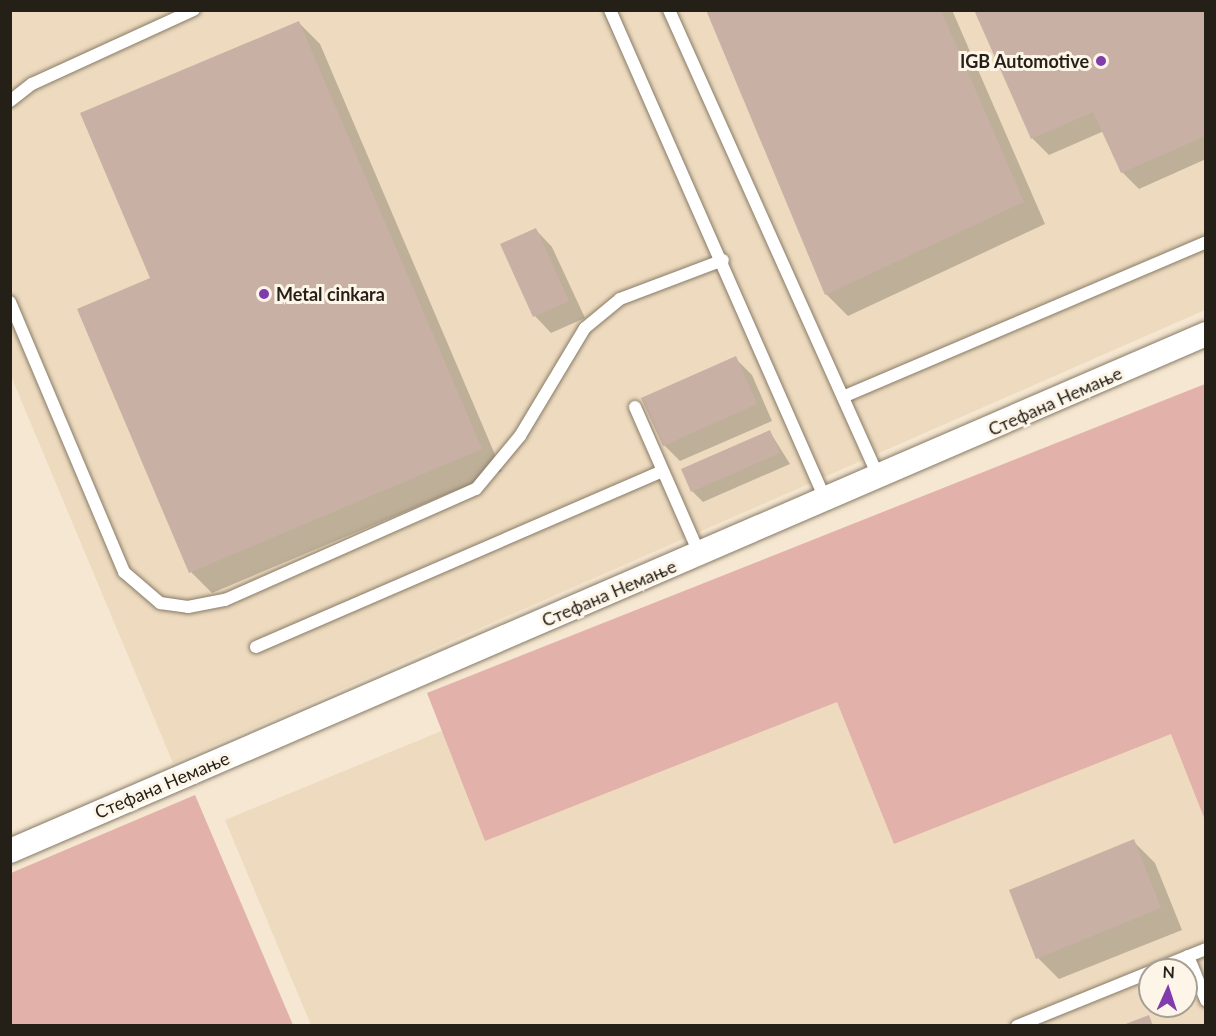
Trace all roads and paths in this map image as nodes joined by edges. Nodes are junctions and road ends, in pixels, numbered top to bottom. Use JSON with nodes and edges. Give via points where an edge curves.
{"nodes":[{"id":1,"x":194,"y":10,"type":"edge"},
{"id":2,"x":610,"y":10,"type":"edge"},
{"id":3,"x":669,"y":10,"type":"edge"},
{"id":4,"x":10,"y":101,"type":"edge"},
{"id":5,"x":1206,"y":242,"type":"edge"},
{"id":6,"x":723,"y":260,"type":"junction"},
{"id":7,"x":10,"y":302,"type":"edge"},
{"id":8,"x":1206,"y":334,"type":"edge"},
{"id":9,"x":843,"y":397,"type":"junction"},
{"id":10,"x":635,"y":407,"type":"dead end"},
{"id":11,"x":663,"y":471,"type":"junction"},
{"id":12,"x":879,"y":478,"type":"junction"},
{"id":13,"x":826,"y":501,"type":"junction"},
{"id":14,"x":700,"y":555,"type":"junction"},
{"id":15,"x":256,"y":647,"type":"dead end"},
{"id":16,"x":10,"y":850,"type":"edge"},
{"id":17,"x":1206,"y":950,"type":"edge"},
{"id":18,"x":1188,"y":956,"type":"junction"},
{"id":19,"x":1183,"y":958,"type":"edge"},
{"id":20,"x":1138,"y":977,"type":"edge"},
{"id":21,"x":1206,"y":1000,"type":"edge"},
{"id":22,"x":1017,"y":1026,"type":"edge"}],
"edges":[{"from":1,"to":4,"type":"lane","via":[[32,84]]},
{"from":2,"to":6,"type":"lane"},
{"from":3,"to":9,"type":"lane"},
{"from":5,"to":9,"type":"lane"},
{"from":6,"to":7,"type":"lane","via":[[620,299],[585,328],[520,436],[476,489],[225,600],[188,607],[160,603],[124,572]]},
{"from":6,"to":13,"type":"lane"},
{"from":8,"to":12,"type":"street","name":"Стефана Немање"},
{"from":9,"to":12,"type":"lane"},
{"from":10,"to":11,"type":"lane"},
{"from":11,"to":14,"type":"lane"},
{"from":11,"to":15,"type":"lane"},
{"from":12,"to":13,"type":"street","name":"Стефана Немање"},
{"from":13,"to":14,"type":"street","name":"Стефана Немање"},
{"from":14,"to":16,"type":"street","name":"Стефана Немање"},
{"from":17,"to":18,"type":"lane"},
{"from":18,"to":19,"type":"lane"},
{"from":18,"to":21,"type":"lane"},
{"from":20,"to":22,"type":"lane"}]}
